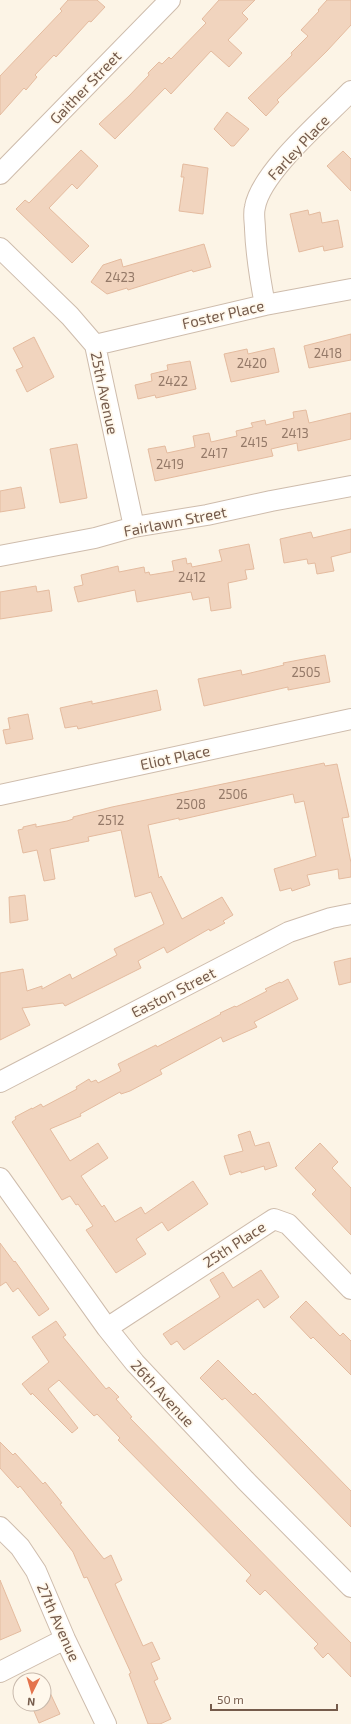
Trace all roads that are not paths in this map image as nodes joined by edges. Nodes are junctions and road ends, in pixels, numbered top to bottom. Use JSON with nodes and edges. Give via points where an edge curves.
{"nodes":[{"id":1,"x":170,"y":0,"type":"edge"},
{"id":2,"x":351,"y":91,"type":"edge"},
{"id":3,"x":0,"y":174,"type":"edge"},
{"id":4,"x":0,"y":248,"type":"edge"},
{"id":5,"x":351,"y":288,"type":"edge"},
{"id":6,"x":265,"y":304,"type":"junction"},
{"id":7,"x":95,"y":345,"type":"junction"},
{"id":8,"x":351,"y":486,"type":"edge"},
{"id":9,"x":134,"y":527,"type":"junction"},
{"id":10,"x":0,"y":556,"type":"edge"},
{"id":11,"x":351,"y":719,"type":"edge"},
{"id":12,"x":0,"y":795,"type":"edge"},
{"id":13,"x":351,"y":914,"type":"edge"},
{"id":14,"x":0,"y":1082,"type":"edge"},
{"id":15,"x":0,"y":1178,"type":"edge"},
{"id":16,"x":351,"y":1289,"type":"edge"},
{"id":17,"x":107,"y":1328,"type":"junction"},
{"id":18,"x":0,"y":1526,"type":"edge"},
{"id":19,"x":351,"y":1587,"type":"edge"},
{"id":20,"x":65,"y":1640,"type":"junction"},
{"id":21,"x":0,"y":1672,"type":"edge"},
{"id":22,"x":106,"y":1724,"type":"edge"}],
"edges":[{"from":1,"to":3,"type":"street","name":"Gaither Street"},
{"from":2,"to":6,"type":"street","name":"Farley Place","via":[[290,153],[259,191],[254,212],[259,275]]},
{"from":4,"to":7,"type":"street","name":"25th Avenue","via":[[70,316]]},
{"from":5,"to":6,"type":"street","name":"Foster Place"},
{"from":6,"to":7,"type":"street","name":"Foster Place"},
{"from":7,"to":9,"type":"street","name":"25th Avenue"},
{"from":8,"to":9,"type":"street","name":"Fairlawn Street","via":[[207,516]]},
{"from":9,"to":10,"type":"street","name":"Fairlawn Street","via":[[95,538]]},
{"from":11,"to":12,"type":"street","name":"Eliot Place"},
{"from":13,"to":14,"type":"street","name":"Easton Street","via":[[289,932]]},
{"from":15,"to":17,"type":"street","name":"26th Avenue"},
{"from":16,"to":17,"type":"street","name":"25th Place","via":[[288,1224],[274,1219]]},
{"from":17,"to":19,"type":"street","name":"26th Avenue","via":[[174,1405]]},
{"from":18,"to":20,"type":"street","name":"27th Avenue","via":[[20,1547],[36,1571]]},
{"from":20,"to":21,"type":"street"},
{"from":20,"to":22,"type":"street","name":"27th Avenue"}]}
